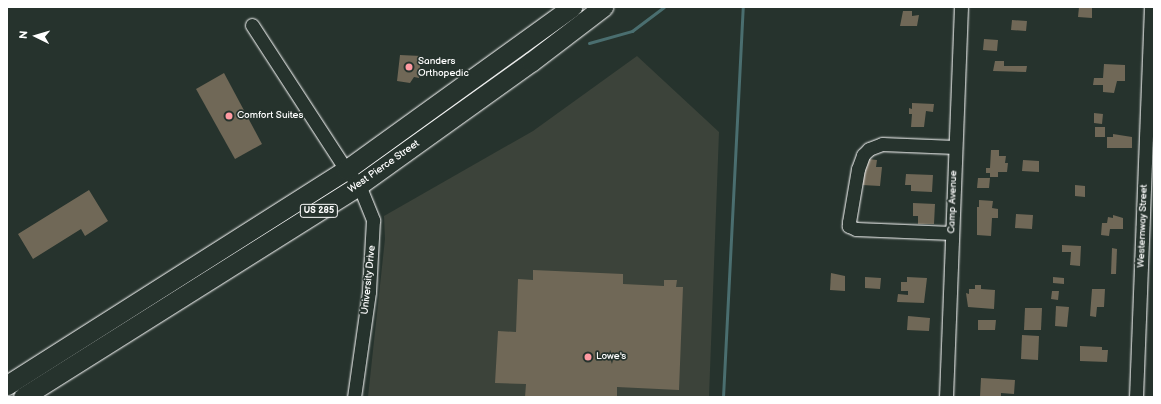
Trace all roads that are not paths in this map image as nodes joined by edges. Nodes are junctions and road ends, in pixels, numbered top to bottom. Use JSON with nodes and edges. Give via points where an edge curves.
{"nodes":[{"id":1,"x":572,"y":7,"type":"edge"},
{"id":2,"x":603,"y":7,"type":"edge"},
{"id":3,"x":961,"y":7,"type":"edge"},
{"id":4,"x":1151,"y":7,"type":"edge"},
{"id":5,"x":252,"y":25,"type":"dead end"},
{"id":6,"x":955,"y":147,"type":"junction"},
{"id":7,"x":346,"y":170,"type":"junction"},
{"id":8,"x":358,"y":185,"type":"junction"},
{"id":9,"x":952,"y":233,"type":"junction"},
{"id":10,"x":70,"y":357,"type":"junction"},
{"id":11,"x":7,"y":385,"type":"edge"},
{"id":12,"x":23,"y":397,"type":"edge"},
{"id":13,"x":354,"y":397,"type":"edge"},
{"id":14,"x":946,"y":397,"type":"edge"},
{"id":15,"x":1136,"y":397,"type":"edge"}],
"edges":[{"from":1,"to":7,"type":"highway","name":"West Pierce Street","number":"US 285"},
{"from":2,"to":8,"type":"highway","name":"West Pierce Street","number":"US 285"},
{"from":3,"to":6,"type":"street","name":"Camp Avenue"},
{"from":4,"to":15,"type":"street","name":"Westernway Street"},
{"from":5,"to":7,"type":"street","name":"University Drive"},
{"from":6,"to":9,"type":"street","name":"Camp Avenue"},
{"from":6,"to":9,"type":"street","via":[[882,144],[869,149],[861,159],[858,169],[848,226],[856,229]]},
{"from":7,"to":8,"type":"street","name":"University Drive"},
{"from":7,"to":10,"type":"highway","name":"West Pierce Street","number":"US 285"},
{"from":8,"to":10,"type":"highway","name":"West Pierce Street","number":"US 285"},
{"from":8,"to":13,"type":"street","name":"University Drive","via":[[370,210],[374,230],[369,292]]},
{"from":9,"to":14,"type":"street","name":"Camp Avenue"},
{"from":10,"to":11,"type":"highway","name":"West Pierce Street","number":"US 285"},
{"from":10,"to":12,"type":"highway","name":"West Pierce Street","number":"US 285"}]}
